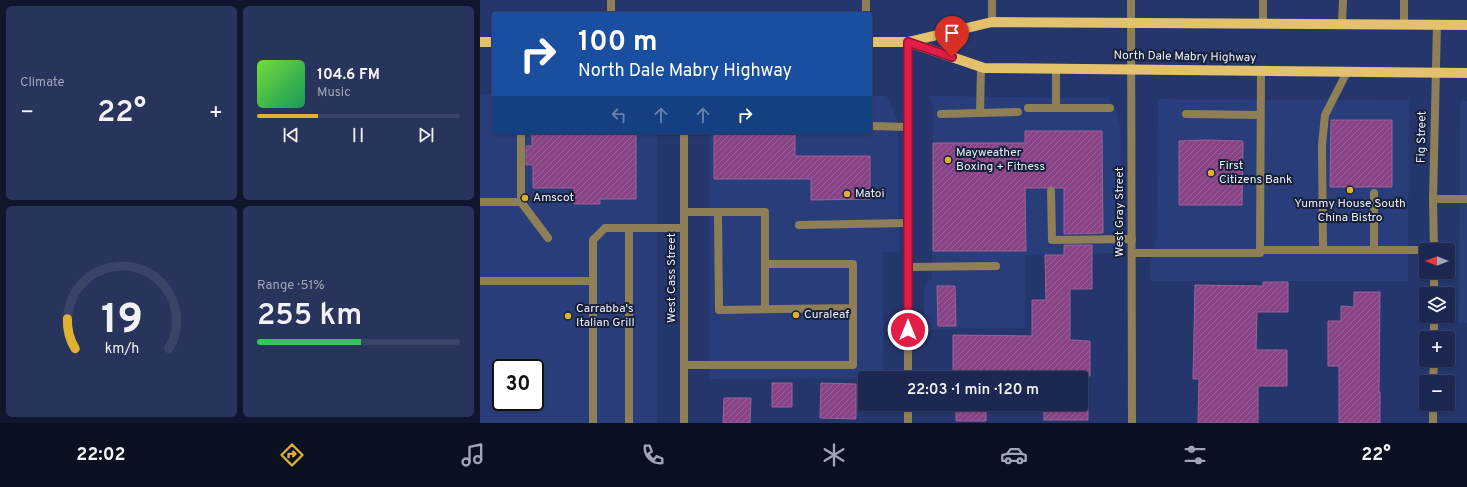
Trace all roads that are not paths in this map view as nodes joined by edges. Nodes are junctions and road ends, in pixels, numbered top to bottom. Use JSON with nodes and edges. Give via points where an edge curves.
{"nodes":[{"id":1,"x":611,"y":0,"type":"edge"},
{"id":2,"x":866,"y":0,"type":"edge"},
{"id":3,"x":992,"y":0,"type":"edge"},
{"id":4,"x":1131,"y":0,"type":"edge"},
{"id":5,"x":1263,"y":0,"type":"edge"},
{"id":6,"x":1343,"y":0,"type":"edge"},
{"id":7,"x":1404,"y":0,"type":"edge"},
{"id":8,"x":611,"y":12,"type":"edge"},
{"id":9,"x":866,"y":12,"type":"edge"},
{"id":10,"x":992,"y":22,"type":"junction"},
{"id":11,"x":1132,"y":23,"type":"junction"},
{"id":12,"x":1263,"y":23,"type":"junction"},
{"id":13,"x":1342,"y":24,"type":"junction"},
{"id":14,"x":1404,"y":24,"type":"junction"},
{"id":15,"x":1436,"y":24,"type":"junction"},
{"id":16,"x":1467,"y":25,"type":"edge"},
{"id":17,"x":480,"y":42,"type":"edge"},
{"id":18,"x":492,"y":42,"type":"edge"},
{"id":19,"x":872,"y":42,"type":"edge"},
{"id":20,"x":908,"y":42,"type":"junction"},
{"id":21,"x":981,"y":68,"type":"junction"},
{"id":22,"x":1056,"y":69,"type":"junction"},
{"id":23,"x":1132,"y":70,"type":"junction"},
{"id":24,"x":1261,"y":71,"type":"junction"},
{"id":25,"x":1347,"y":72,"type":"junction"},
{"id":26,"x":1436,"y":73,"type":"junction"},
{"id":27,"x":1467,"y":73,"type":"edge"},
{"id":28,"x":1028,"y":108,"type":"dead end"},
{"id":29,"x":1056,"y":108,"type":"junction"},
{"id":30,"x":1110,"y":108,"type":"dead end"},
{"id":31,"x":1018,"y":112,"type":"dead end"},
{"id":32,"x":980,"y":113,"type":"junction"},
{"id":33,"x":941,"y":114,"type":"dead end"},
{"id":34,"x":1186,"y":114,"type":"dead end"},
{"id":35,"x":1261,"y":115,"type":"junction"},
{"id":36,"x":872,"y":126,"type":"edge"},
{"id":37,"x":908,"y":127,"type":"junction"},
{"id":38,"x":521,"y":134,"type":"edge"},
{"id":39,"x":684,"y":134,"type":"edge"},
{"id":40,"x":1051,"y":192,"type":"dead end"},
{"id":41,"x":1374,"y":193,"type":"dead end"},
{"id":42,"x":1433,"y":199,"type":"junction"},
{"id":43,"x":1467,"y":199,"type":"edge"},
{"id":44,"x":480,"y":202,"type":"edge"},
{"id":45,"x":521,"y":202,"type":"junction"},
{"id":46,"x":684,"y":212,"type":"junction"},
{"id":47,"x":718,"y":212,"type":"junction"},
{"id":48,"x":908,"y":223,"type":"junction"},
{"id":49,"x":799,"y":225,"type":"dead end"},
{"id":50,"x":629,"y":228,"type":"junction"},
{"id":51,"x":684,"y":228,"type":"junction"},
{"id":52,"x":548,"y":238,"type":"dead end"},
{"id":53,"x":1132,"y":239,"type":"junction"},
{"id":54,"x":1434,"y":243,"type":"edge"},
{"id":55,"x":1260,"y":250,"type":"junction"},
{"id":56,"x":1323,"y":250,"type":"junction"},
{"id":57,"x":1374,"y":250,"type":"junction"},
{"id":58,"x":1419,"y":250,"type":"edge"},
{"id":59,"x":1132,"y":253,"type":"junction"},
{"id":60,"x":765,"y":264,"type":"junction"},
{"id":61,"x":996,"y":266,"type":"dead end"},
{"id":62,"x":908,"y":267,"type":"junction"},
{"id":63,"x":480,"y":281,"type":"edge"},
{"id":64,"x":593,"y":282,"type":"junction"},
{"id":65,"x":853,"y":308,"type":"junction"},
{"id":66,"x":765,"y":309,"type":"junction"},
{"id":67,"x":684,"y":365,"type":"junction"},
{"id":68,"x":908,"y":371,"type":"edge"},
{"id":69,"x":908,"y":411,"type":"edge"},
{"id":70,"x":1433,"y":411,"type":"edge"},
{"id":71,"x":593,"y":423,"type":"edge"},
{"id":72,"x":629,"y":423,"type":"edge"},
{"id":73,"x":684,"y":423,"type":"edge"},
{"id":74,"x":908,"y":423,"type":"edge"},
{"id":75,"x":1132,"y":423,"type":"edge"},
{"id":76,"x":1433,"y":423,"type":"edge"}],
"edges":[{"from":1,"to":8,"type":"street"},
{"from":2,"to":9,"type":"street"},
{"from":3,"to":10,"type":"street"},
{"from":4,"to":11,"type":"street","name":"West Gray Street"},
{"from":5,"to":12,"type":"street"},
{"from":6,"to":13,"type":"street"},
{"from":7,"to":14,"type":"street"},
{"from":10,"to":11,"type":"main road","name":"North Dale Mabry Highway"},
{"from":10,"to":20,"type":"main road","name":"North Dale Mabry Highway"},
{"from":11,"to":12,"type":"main road","name":"North Dale Mabry Highway"},
{"from":11,"to":23,"type":"street","name":"West Gray Street"},
{"from":12,"to":13,"type":"main road","name":"North Dale Mabry Highway"},
{"from":13,"to":14,"type":"main road","name":"North Dale Mabry Highway"},
{"from":14,"to":15,"type":"main road","name":"North Dale Mabry Highway"},
{"from":15,"to":16,"type":"main road","name":"North Dale Mabry Highway"},
{"from":15,"to":26,"type":"street","name":"Fig Street"},
{"from":17,"to":18,"type":"main road"},
{"from":19,"to":20,"type":"main road","name":"North Dale Mabry Highway"},
{"from":20,"to":21,"type":"main road","name":"North Dale Mabry Highway"},
{"from":20,"to":37,"type":"street"},
{"from":21,"to":22,"type":"main road","name":"North Dale Mabry Highway"},
{"from":21,"to":32,"type":"street"},
{"from":22,"to":23,"type":"main road","name":"North Dale Mabry Highway"},
{"from":22,"to":29,"type":"street"},
{"from":23,"to":24,"type":"main road","name":"North Dale Mabry Highway"},
{"from":23,"to":53,"type":"street","name":"West Gray Street"},
{"from":24,"to":25,"type":"main road","name":"North Dale Mabry Highway"},
{"from":24,"to":35,"type":"street"},
{"from":25,"to":26,"type":"main road","name":"North Dale Mabry Highway"},
{"from":25,"to":56,"type":"street","via":[[1325,115],[1322,145]]},
{"from":26,"to":27,"type":"main road","name":"North Dale Mabry Highway"},
{"from":26,"to":42,"type":"street","name":"Fig Street"},
{"from":28,"to":29,"type":"street"},
{"from":29,"to":30,"type":"street"},
{"from":31,"to":32,"type":"street"},
{"from":32,"to":33,"type":"street"},
{"from":34,"to":35,"type":"street"},
{"from":35,"to":55,"type":"street"},
{"from":36,"to":37,"type":"street"},
{"from":37,"to":48,"type":"street"},
{"from":38,"to":45,"type":"street"},
{"from":39,"to":46,"type":"street","name":"West Cass Street"},
{"from":40,"to":53,"type":"street","via":[[1052,240]]},
{"from":41,"to":57,"type":"street"},
{"from":42,"to":43,"type":"street"},
{"from":42,"to":54,"type":"street","name":"Fig Street"},
{"from":44,"to":45,"type":"street"},
{"from":45,"to":52,"type":"street"},
{"from":46,"to":47,"type":"street"},
{"from":46,"to":51,"type":"street","name":"West Cass Street"},
{"from":47,"to":60,"type":"street","via":[[765,212]]},
{"from":47,"to":66,"type":"street","via":[[719,310]]},
{"from":48,"to":49,"type":"street"},
{"from":48,"to":62,"type":"street"},
{"from":50,"to":51,"type":"street"},
{"from":50,"to":64,"type":"street","via":[[605,228],[593,240]]},
{"from":50,"to":72,"type":"street"},
{"from":51,"to":67,"type":"street","name":"West Cass Street"},
{"from":53,"to":59,"type":"street","name":"West Gray Street"},
{"from":55,"to":56,"type":"street"},
{"from":55,"to":59,"type":"street","via":[[1260,253]]},
{"from":56,"to":57,"type":"street"},
{"from":57,"to":58,"type":"street"},
{"from":59,"to":75,"type":"street","name":"West Gray Street"},
{"from":60,"to":65,"type":"street","via":[[853,264]]},
{"from":60,"to":66,"type":"street"},
{"from":61,"to":62,"type":"street"},
{"from":62,"to":68,"type":"street"},
{"from":63,"to":64,"type":"street"},
{"from":64,"to":71,"type":"street"},
{"from":65,"to":66,"type":"street"},
{"from":65,"to":67,"type":"street","via":[[853,365]]},
{"from":67,"to":73,"type":"street","name":"West Cass Street"},
{"from":69,"to":74,"type":"street"},
{"from":70,"to":76,"type":"street"}]}
